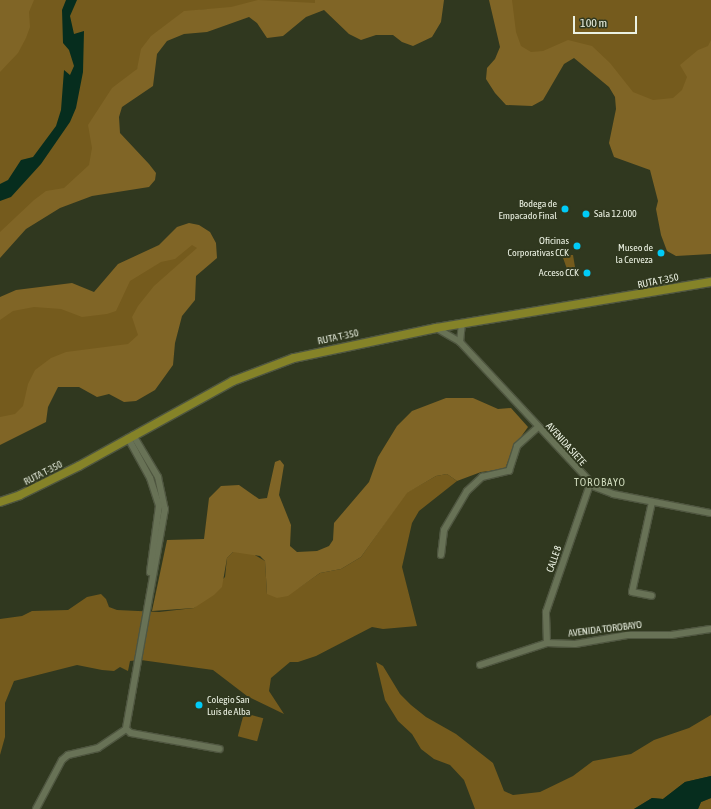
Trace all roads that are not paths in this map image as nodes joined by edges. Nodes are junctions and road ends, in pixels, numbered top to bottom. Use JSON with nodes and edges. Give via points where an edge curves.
{"nodes":[{"id":1,"x":711,"y":282,"type":"edge"},
{"id":2,"x":462,"y":323,"type":"junction"},
{"id":3,"x":436,"y":328,"type":"junction"},
{"id":4,"x":460,"y":342,"type":"junction"},
{"id":5,"x":538,"y":427,"type":"junction"},
{"id":6,"x":130,"y":436,"type":"junction"},
{"id":7,"x":590,"y":484,"type":"junction"},
{"id":8,"x":0,"y":502,"type":"edge"},
{"id":9,"x":652,"y":502,"type":"junction"},
{"id":10,"x":711,"y":513,"type":"edge"},
{"id":11,"x":441,"y":555,"type":"dead end"},
{"id":12,"x":652,"y":596,"type":"dead end"},
{"id":13,"x":711,"y":629,"type":"edge"},
{"id":14,"x":547,"y":643,"type":"junction"},
{"id":15,"x":480,"y":665,"type":"dead end"},
{"id":16,"x":126,"y":729,"type":"junction"},
{"id":17,"x":220,"y":749,"type":"dead end"},
{"id":18,"x":36,"y":809,"type":"edge"}],
"edges":[{"from":1,"to":2,"type":"main road","name":"RUTA T-350"},
{"from":2,"to":3,"type":"main road","name":"RUTA T-350"},
{"from":2,"to":4,"type":"street"},
{"from":3,"to":4,"type":"street","name":"AVENIDA SIETE"},
{"from":3,"to":6,"type":"main road","name":"RUTA T-350","via":[[325,349],[279,363],[230,383]]},
{"from":4,"to":5,"type":"street","name":"AVENIDA SIETE"},
{"from":5,"to":7,"type":"street","name":"AVENIDA SIETE"},
{"from":5,"to":11,"type":"street","via":[[517,446],[509,471],[482,477],[467,491],[444,530]]},
{"from":6,"to":8,"type":"main road","name":"RUTA T-350","via":[[36,488]]},
{"from":6,"to":16,"type":"street","via":[[158,477],[164,503],[164,522],[149,592]]},
{"from":7,"to":9,"type":"street","name":"AVENIDA SIETE","via":[[609,493]]},
{"from":7,"to":14,"type":"street","name":"CALLE 8","via":[[546,612]]},
{"from":9,"to":10,"type":"street","name":"AVENIDA SIETE"},
{"from":9,"to":12,"type":"street","via":[[632,592]]},
{"from":13,"to":14,"type":"street","name":"AVENIDA TOROBAYO","via":[[671,635],[627,635],[574,644]]},
{"from":14,"to":15,"type":"street","name":"AVENIDA TOROBAYO"},
{"from":16,"to":17,"type":"street","via":[[131,733]]},
{"from":16,"to":18,"type":"street","via":[[98,748],[68,755],[62,760]]}]}
